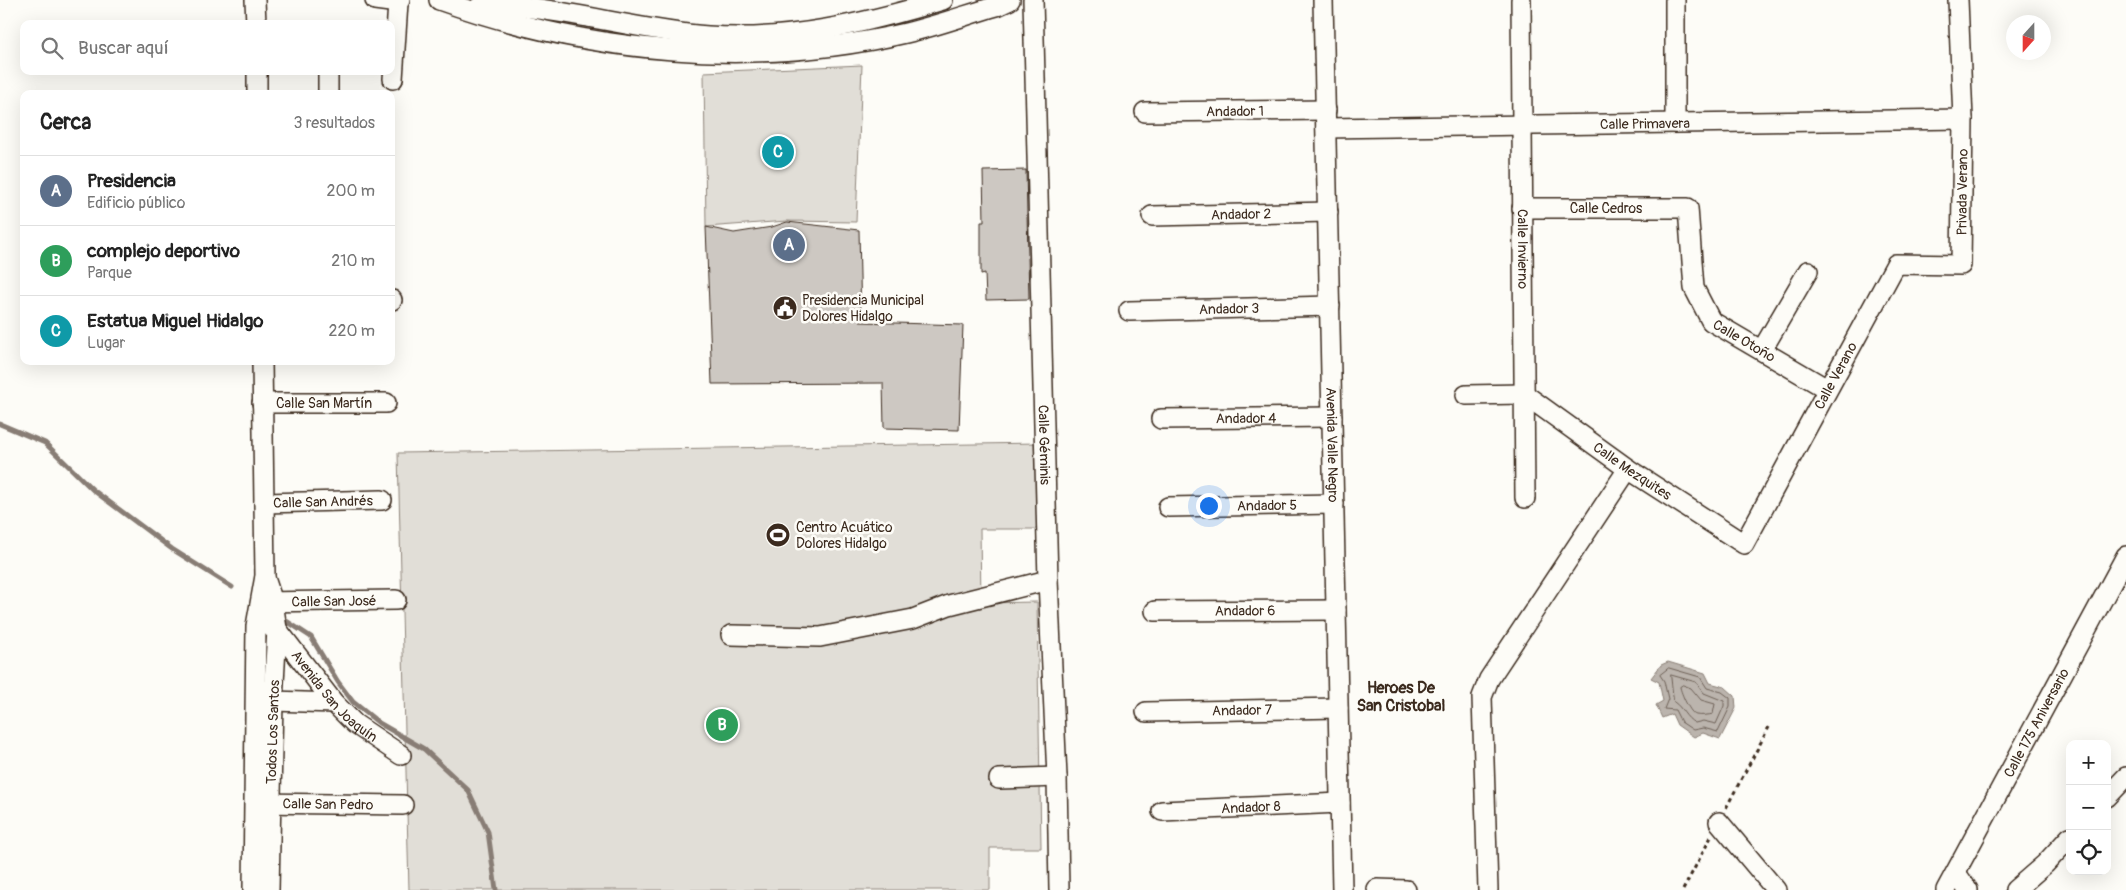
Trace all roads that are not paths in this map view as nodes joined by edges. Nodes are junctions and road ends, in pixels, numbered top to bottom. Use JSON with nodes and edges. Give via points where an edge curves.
{"nodes":[{"id":1,"x":255,"y":0,"type":"edge"},
{"id":2,"x":375,"y":0,"type":"edge"},
{"id":3,"x":439,"y":0,"type":"edge"},
{"id":4,"x":943,"y":0,"type":"edge"},
{"id":5,"x":1010,"y":0,"type":"edge"},
{"id":6,"x":1033,"y":0,"type":"edge"},
{"id":7,"x":1323,"y":0,"type":"edge"},
{"id":8,"x":1521,"y":0,"type":"edge"},
{"id":9,"x":1675,"y":0,"type":"edge"},
{"id":10,"x":1958,"y":0,"type":"edge"},
{"id":11,"x":399,"y":2,"type":"edge"},
{"id":12,"x":523,"y":3,"type":"edge"},
{"id":13,"x":458,"y":7,"type":"junction"},
{"id":14,"x":900,"y":13,"type":"junction"},
{"id":15,"x":256,"y":20,"type":"edge"},
{"id":16,"x":604,"y":21,"type":"junction"},
{"id":17,"x":527,"y":28,"type":"junction"},
{"id":18,"x":906,"y":33,"type":"junction"},
{"id":19,"x":602,"y":43,"type":"junction"},
{"id":20,"x":395,"y":46,"type":"edge"},
{"id":21,"x":257,"y":75,"type":"edge"},
{"id":22,"x":328,"y":75,"type":"edge"},
{"id":23,"x":392,"y":75,"type":"edge"},
{"id":24,"x":392,"y":79,"type":"dead end"},
{"id":25,"x":257,"y":90,"type":"edge"},
{"id":26,"x":328,"y":90,"type":"edge"},
{"id":27,"x":1326,"y":110,"type":"junction"},
{"id":28,"x":1144,"y":112,"type":"dead end"},
{"id":29,"x":1963,"y":119,"type":"junction"},
{"id":30,"x":1675,"y":123,"type":"junction"},
{"id":31,"x":1522,"y":125,"type":"junction"},
{"id":32,"x":1326,"y":128,"type":"junction"},
{"id":33,"x":1522,"y":208,"type":"junction"},
{"id":34,"x":1688,"y":208,"type":"joint"},
{"id":35,"x":1328,"y":212,"type":"junction"},
{"id":36,"x":1152,"y":216,"type":"dead end"},
{"id":37,"x":1961,"y":265,"type":"joint"},
{"id":38,"x":1808,"y":271,"type":"dead end"},
{"id":39,"x":1330,"y":306,"type":"junction"},
{"id":40,"x":1128,"y":311,"type":"dead end"},
{"id":41,"x":1762,"y":350,"type":"junction"},
{"id":42,"x":262,"y":365,"type":"edge"},
{"id":43,"x":1827,"y":389,"type":"junction"},
{"id":44,"x":1524,"y":394,"type":"junction"},
{"id":45,"x":1466,"y":395,"type":"dead end"},
{"id":46,"x":262,"y":403,"type":"junction"},
{"id":47,"x":386,"y":403,"type":"dead end"},
{"id":48,"x":1332,"y":417,"type":"junction"},
{"id":49,"x":1161,"y":419,"type":"dead end"},
{"id":50,"x":1628,"y":469,"type":"junction"},
{"id":51,"x":1525,"y":498,"type":"dead end"},
{"id":52,"x":382,"y":500,"type":"dead end"},
{"id":53,"x":264,"y":503,"type":"junction"},
{"id":54,"x":1334,"y":504,"type":"junction"},
{"id":55,"x":1168,"y":507,"type":"dead end"},
{"id":56,"x":1744,"y":544,"type":"joint"},
{"id":57,"x":2126,"y":556,"type":"edge"},
{"id":58,"x":1048,"y":580,"type":"junction"},
{"id":59,"x":396,"y":600,"type":"dead end"},
{"id":60,"x":267,"y":602,"type":"junction"},
{"id":61,"x":1336,"y":610,"type":"junction"},
{"id":62,"x":1155,"y":611,"type":"dead end"},
{"id":63,"x":256,"y":626,"type":"junction"},
{"id":64,"x":277,"y":629,"type":"junction"},
{"id":65,"x":731,"y":635,"type":"dead end"},
{"id":66,"x":273,"y":701,"type":"junction"},
{"id":67,"x":334,"y":703,"type":"junction"},
{"id":68,"x":1338,"y":708,"type":"junction"},
{"id":69,"x":1146,"y":712,"type":"dead end"},
{"id":70,"x":401,"y":755,"type":"dead end"},
{"id":71,"x":1058,"y":778,"type":"junction"},
{"id":72,"x":2126,"y":778,"type":"edge"},
{"id":73,"x":999,"y":779,"type":"dead end"},
{"id":74,"x":2111,"y":794,"type":"edge"},
{"id":75,"x":262,"y":803,"type":"junction"},
{"id":76,"x":1340,"y":803,"type":"junction"},
{"id":77,"x":403,"y":805,"type":"dead end"},
{"id":78,"x":1162,"y":811,"type":"dead end"},
{"id":79,"x":1719,"y":822,"type":"dead end"},
{"id":80,"x":2066,"y":842,"type":"edge"},
{"id":81,"x":1956,"y":873,"type":"junction"},
{"id":82,"x":1377,"y":889,"type":"edge"},
{"id":83,"x":1774,"y":889,"type":"edge"},
{"id":84,"x":253,"y":890,"type":"edge"},
{"id":85,"x":269,"y":890,"type":"edge"},
{"id":86,"x":1059,"y":890,"type":"edge"},
{"id":87,"x":1342,"y":890,"type":"edge"},
{"id":88,"x":1406,"y":890,"type":"edge"},
{"id":89,"x":1488,"y":890,"type":"edge"},
{"id":90,"x":1946,"y":890,"type":"edge"},
{"id":91,"x":1968,"y":890,"type":"edge"},
{"id":92,"x":2015,"y":890,"type":"edge"}],
"edges":[{"from":1,"to":15,"type":"street"},
{"from":2,"to":11,"type":"street"},
{"from":3,"to":13,"type":"street"},
{"from":4,"to":14,"type":"street"},
{"from":5,"to":18,"type":"street"},
{"from":6,"to":58,"type":"street","name":"Calle Géminis"},
{"from":7,"to":27,"type":"street","name":"Avenida Valle Negro"},
{"from":8,"to":31,"type":"street","name":"Calle Invierno"},
{"from":9,"to":30,"type":"street"},
{"from":10,"to":29,"type":"street"},
{"from":11,"to":20,"type":"street"},
{"from":12,"to":13,"type":"street"},
{"from":12,"to":16,"type":"street"},
{"from":12,"to":17,"type":"street"},
{"from":13,"to":17,"type":"street"},
{"from":14,"to":16,"type":"street","via":[[777,36],[708,36]]},
{"from":14,"to":18,"type":"street"},
{"from":16,"to":19,"type":"street"},
{"from":17,"to":19,"type":"street"},
{"from":18,"to":19,"type":"street","via":[[770,52],[696,53]]},
{"from":21,"to":25,"type":"street"},
{"from":22,"to":26,"type":"street"},
{"from":23,"to":24,"type":"street"},
{"from":27,"to":28,"type":"street","name":"Andador 1"},
{"from":27,"to":32,"type":"street","name":"Avenida Valle Negro"},
{"from":29,"to":30,"type":"street","name":"Calle Primavera"},
{"from":29,"to":37,"type":"street","name":"Privada Verano"},
{"from":30,"to":31,"type":"street","name":"Calle Primavera"},
{"from":31,"to":32,"type":"street","name":"Calle Primavera"},
{"from":31,"to":33,"type":"street","name":"Calle Invierno"},
{"from":32,"to":35,"type":"street","name":"Avenida Valle Negro"},
{"from":33,"to":34,"type":"street","name":"Calle Cedros"},
{"from":33,"to":44,"type":"street","name":"Calle Invierno"},
{"from":34,"to":41,"type":"street","name":"Calle Otoño","via":[[1694,288],[1711,321]]},
{"from":35,"to":36,"type":"street","name":"Andador 2"},
{"from":35,"to":39,"type":"street","name":"Avenida Valle Negro"},
{"from":37,"to":43,"type":"street","name":"Calle Verano","via":[[1896,264]]},
{"from":38,"to":41,"type":"street"},
{"from":39,"to":40,"type":"street","name":"Andador 3"},
{"from":39,"to":48,"type":"street","name":"Avenida Valle Negro"},
{"from":41,"to":43,"type":"street","name":"Calle Otoño"},
{"from":42,"to":46,"type":"street","name":"Todos Los Santos"},
{"from":43,"to":56,"type":"street","name":"Calle Verano"},
{"from":44,"to":45,"type":"street"},
{"from":44,"to":50,"type":"street","name":"Calle Mezquites"},
{"from":44,"to":51,"type":"street","name":"Calle Invierno"},
{"from":46,"to":47,"type":"street","name":"Calle San Martín"},
{"from":46,"to":53,"type":"street","name":"Todos Los Santos"},
{"from":48,"to":49,"type":"street","name":"Andador 4"},
{"from":48,"to":54,"type":"street","name":"Avenida Valle Negro"},
{"from":50,"to":56,"type":"street","name":"Calle Mezquites"},
{"from":50,"to":89,"type":"street","via":[[1489,679],[1482,697]]},
{"from":52,"to":53,"type":"street","name":"Calle San Andrés"},
{"from":53,"to":60,"type":"street","name":"Todos Los Santos"},
{"from":54,"to":55,"type":"street","name":"Andador 5"},
{"from":54,"to":61,"type":"street","name":"Avenida Valle Negro"},
{"from":57,"to":81,"type":"street","name":"Calle 175 Aniversario"},
{"from":58,"to":65,"type":"street","via":[[949,605],[913,619],[820,637]]},
{"from":58,"to":71,"type":"street","name":"Calle Géminis"},
{"from":59,"to":60,"type":"street","name":"Calle San José"},
{"from":60,"to":63,"type":"street","name":"Todos Los Santos"},
{"from":60,"to":64,"type":"street","name":"Todos Los Santos"},
{"from":61,"to":62,"type":"street","name":"Andador 6"},
{"from":61,"to":68,"type":"street","name":"Avenida Valle Negro"},
{"from":63,"to":64,"type":"street"},
{"from":63,"to":75,"type":"street","name":"Todos Los Santos"},
{"from":64,"to":66,"type":"street","name":"Todos Los Santos"},
{"from":64,"to":67,"type":"street","name":"Avenida San Joaquín"},
{"from":66,"to":67,"type":"street"},
{"from":66,"to":75,"type":"street","name":"Todos Los Santos"},
{"from":67,"to":70,"type":"street","name":"Avenida San Joaquín","via":[[354,724]]},
{"from":68,"to":69,"type":"street","name":"Andador 7"},
{"from":68,"to":76,"type":"street","name":"Avenida Valle Negro"},
{"from":71,"to":73,"type":"street"},
{"from":71,"to":86,"type":"street","name":"Calle Géminis"},
{"from":72,"to":74,"type":"street"},
{"from":75,"to":77,"type":"street","name":"Calle San Pedro"},
{"from":75,"to":84,"type":"street","name":"Todos Los Santos"},
{"from":75,"to":85,"type":"street","name":"Todos Los Santos"},
{"from":76,"to":78,"type":"street","name":"Andador 8"},
{"from":76,"to":87,"type":"street","name":"Avenida Valle Negro"},
{"from":79,"to":83,"type":"street"},
{"from":80,"to":92,"type":"street"},
{"from":81,"to":90,"type":"street","name":"Calle 175 Aniversario"},
{"from":81,"to":91,"type":"street"},
{"from":82,"to":88,"type":"street"}]}
